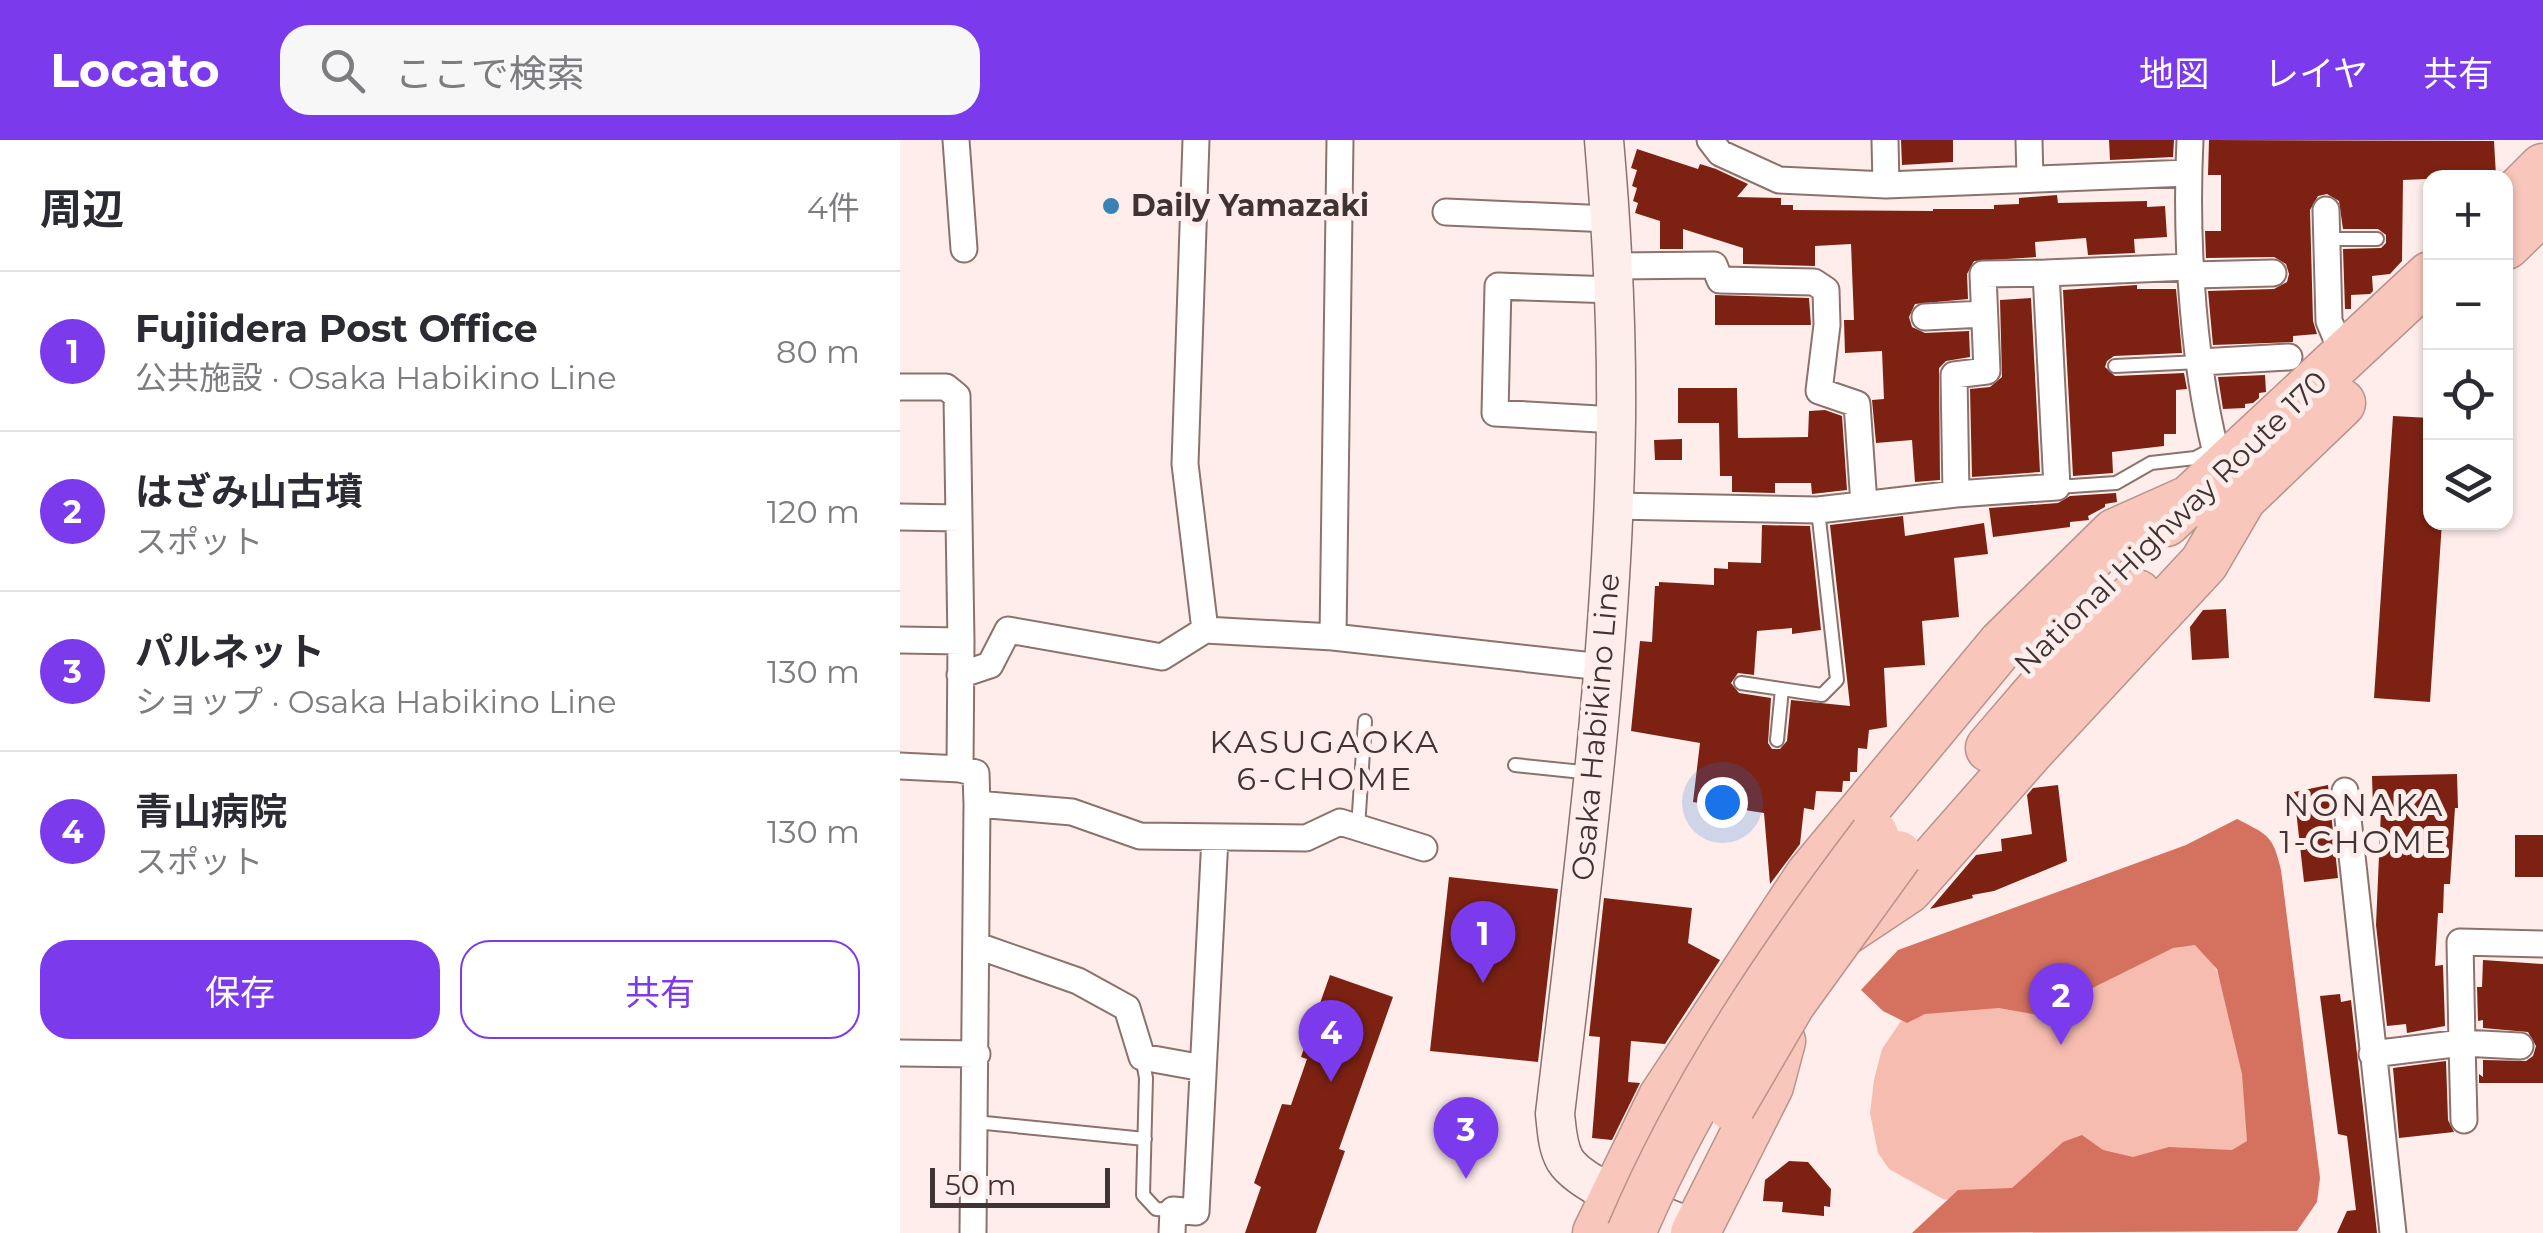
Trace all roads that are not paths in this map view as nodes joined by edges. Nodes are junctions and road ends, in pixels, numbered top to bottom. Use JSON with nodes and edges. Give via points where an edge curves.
{"nodes":[{"id":1,"x":956,"y":140,"type":"edge"},
{"id":2,"x":1196,"y":140,"type":"edge"},
{"id":3,"x":1340,"y":140,"type":"edge"},
{"id":4,"x":1604,"y":140,"type":"edge"},
{"id":5,"x":1710,"y":140,"type":"edge"},
{"id":6,"x":1885,"y":140,"type":"edge"},
{"id":7,"x":2030,"y":140,"type":"edge"},
{"id":8,"x":2190,"y":140,"type":"edge"},
{"id":9,"x":2543,"y":168,"type":"edge"},
{"id":10,"x":2188,"y":173,"type":"junction"},
{"id":11,"x":2030,"y":179,"type":"junction"},
{"id":12,"x":1886,"y":185,"type":"junction"},
{"id":13,"x":2513,"y":198,"type":"edge"},
{"id":14,"x":2543,"y":209,"type":"edge"},
{"id":15,"x":2326,"y":210,"type":"dead end"},
{"id":16,"x":1446,"y":212,"type":"dead end"},
{"id":17,"x":1610,"y":219,"type":"junction"},
{"id":18,"x":2326,"y":239,"type":"junction"},
{"id":19,"x":2378,"y":239,"type":"dead end"},
{"id":20,"x":2513,"y":239,"type":"edge"},
{"id":21,"x":964,"y":250,"type":"dead end"},
{"id":22,"x":2191,"y":271,"type":"junction"},
{"id":23,"x":2046,"y":273,"type":"junction"},
{"id":24,"x":2273,"y":273,"type":"dead end"},
{"id":25,"x":1614,"y":278,"type":"junction"},
{"id":26,"x":2423,"y":283,"type":"edge"},
{"id":27,"x":1983,"y":314,"type":"junction"},
{"id":28,"x":1925,"y":317,"type":"dead end"},
{"id":29,"x":2423,"y":323,"type":"edge"},
{"id":30,"x":2288,"y":356,"type":"dead end"},
{"id":31,"x":2344,"y":356,"type":"junction"},
{"id":32,"x":2200,"y":362,"type":"junction"},
{"id":33,"x":2116,"y":366,"type":"dead end"},
{"id":34,"x":900,"y":387,"type":"edge"},
{"id":35,"x":1616,"y":420,"type":"junction"},
{"id":36,"x":2216,"y":479,"type":"junction"},
{"id":37,"x":2057,"y":487,"type":"junction"},
{"id":38,"x":1956,"y":494,"type":"junction"},
{"id":39,"x":1864,"y":504,"type":"junction"},
{"id":40,"x":1613,"y":506,"type":"junction"},
{"id":41,"x":1818,"y":510,"type":"junction"},
{"id":42,"x":900,"y":518,"type":"edge"},
{"id":43,"x":959,"y":518,"type":"junction"},
{"id":44,"x":1205,"y":630,"type":"junction"},
{"id":45,"x":1333,"y":637,"type":"junction"},
{"id":46,"x":900,"y":640,"type":"edge"},
{"id":47,"x":962,"y":641,"type":"junction"},
{"id":48,"x":1602,"y":666,"type":"junction"},
{"id":49,"x":960,"y":675,"type":"junction"},
{"id":50,"x":1742,"y":682,"type":"dead end"},
{"id":51,"x":1782,"y":688,"type":"junction"},
{"id":52,"x":1364,"y":721,"type":"dead end"},
{"id":53,"x":1777,"y":740,"type":"dead end"},
{"id":54,"x":1515,"y":765,"type":"dead end"},
{"id":55,"x":900,"y":766,"type":"edge"},
{"id":56,"x":960,"y":769,"type":"junction"},
{"id":57,"x":1594,"y":774,"type":"junction"},
{"id":58,"x":2345,"y":791,"type":"dead end"},
{"id":59,"x":977,"y":804,"type":"junction"},
{"id":60,"x":1358,"y":828,"type":"junction"},
{"id":61,"x":1215,"y":837,"type":"junction"},
{"id":62,"x":1886,"y":845,"type":"junction"},
{"id":63,"x":1424,"y":848,"type":"dead end"},
{"id":64,"x":2543,"y":944,"type":"edge"},
{"id":65,"x":978,"y":946,"type":"junction"},
{"id":66,"x":2462,"y":1043,"type":"junction"},
{"id":67,"x":2520,"y":1046,"type":"dead end"},
{"id":68,"x":900,"y":1053,"type":"edge"},
{"id":69,"x":977,"y":1054,"type":"junction"},
{"id":70,"x":2372,"y":1054,"type":"junction"},
{"id":71,"x":1142,"y":1057,"type":"junction"},
{"id":72,"x":1203,"y":1068,"type":"junction"},
{"id":73,"x":2464,"y":1120,"type":"dead end"},
{"id":74,"x":976,"y":1122,"type":"junction"},
{"id":75,"x":1145,"y":1139,"type":"junction"},
{"id":76,"x":1614,"y":1220,"type":"edge"},
{"id":77,"x":1173,"y":1222,"type":"edge"},
{"id":78,"x":1684,"y":1232,"type":"edge"},
{"id":79,"x":973,"y":1233,"type":"edge"},
{"id":80,"x":2393,"y":1233,"type":"edge"}],
"edges":[{"from":1,"to":21,"type":"street"},
{"from":2,"to":44,"type":"street","via":[[1185,464]]},
{"from":3,"to":45,"type":"street"},
{"from":4,"to":17,"type":"main road","name":"Osaka Habikino Line"},
{"from":5,"to":12,"type":"street","via":[[1720,153],[1779,180]]},
{"from":6,"to":12,"type":"street"},
{"from":7,"to":11,"type":"street"},
{"from":8,"to":10,"type":"street"},
{"from":9,"to":13,"type":"highway"},
{"from":10,"to":11,"type":"street"},
{"from":10,"to":22,"type":"street"},
{"from":11,"to":12,"type":"street"},
{"from":14,"to":20,"type":"highway"},
{"from":15,"to":18,"type":"street"},
{"from":16,"to":17,"type":"street"},
{"from":17,"to":25,"type":"main road","name":"Osaka Habikino Line"},
{"from":18,"to":19,"type":"lane"},
{"from":18,"to":31,"type":"street","via":[[2329,321]]},
{"from":22,"to":23,"type":"street"},
{"from":22,"to":24,"type":"street"},
{"from":22,"to":32,"type":"street"},
{"from":23,"to":27,"type":"street","via":[[1983,274]]},
{"from":23,"to":37,"type":"street"},
{"from":25,"to":35,"type":"main road","name":"Osaka Habikino Line"},
{"from":25,"to":35,"type":"street","via":[[1498,286],[1495,413]]},
{"from":25,"to":39,"type":"street","via":[[1714,266],[1720,280],[1814,282],[1826,290],[1819,391],[1857,404]]},
{"from":26,"to":31,"type":"highway","name":"National Highway Route 170"},
{"from":27,"to":28,"type":"street"},
{"from":27,"to":38,"type":"street","via":[[1987,371],[1954,375]]},
{"from":29,"to":36,"type":"highway","name":"National Highway Route 170"},
{"from":30,"to":32,"type":"street"},
{"from":31,"to":36,"type":"highway","name":"National Highway Route 170"},
{"from":32,"to":33,"type":"lane"},
{"from":32,"to":36,"type":"street"},
{"from":34,"to":43,"type":"street","via":[[946,388],[956,396]]},
{"from":35,"to":40,"type":"main road","name":"Osaka Habikino Line"},
{"from":36,"to":37,"type":"lane","via":[[2195,458],[2151,463],[2116,483]]},
{"from":36,"to":62,"type":"highway","name":"National Highway Route 170","via":[[2069,656]]},
{"from":36,"to":76,"type":"highway","via":[[2115,533],[2002,644],[1810,875],[1663,1097]]},
{"from":36,"to":78,"type":"highway","via":[[2204,564],[1908,890],[1830,940],[1794,989],[1769,1086]]},
{"from":37,"to":38,"type":"street"},
{"from":38,"to":39,"type":"street"},
{"from":39,"to":41,"type":"street"},
{"from":40,"to":41,"type":"street"},
{"from":40,"to":48,"type":"main road","name":"Osaka Habikino Line"},
{"from":41,"to":51,"type":"lane","via":[[1837,680],[1822,695]]},
{"from":42,"to":43,"type":"street"},
{"from":43,"to":47,"type":"street"},
{"from":44,"to":45,"type":"street"},
{"from":44,"to":49,"type":"street","via":[[1162,657],[1008,630],[990,665]]},
{"from":45,"to":48,"type":"street"},
{"from":46,"to":47,"type":"street"},
{"from":47,"to":49,"type":"street"},
{"from":48,"to":57,"type":"main road","name":"Osaka Habikino Line"},
{"from":49,"to":56,"type":"street"},
{"from":50,"to":51,"type":"lane"},
{"from":51,"to":53,"type":"lane"},
{"from":52,"to":60,"type":"lane"},
{"from":54,"to":57,"type":"lane"},
{"from":55,"to":56,"type":"street"},
{"from":56,"to":59,"type":"street","via":[[976,773]]},
{"from":57,"to":76,"type":"main road","name":"Osaka Habikino Line","via":[[1555,1114],[1557,1140],[1573,1172]]},
{"from":58,"to":70,"type":"street"},
{"from":59,"to":61,"type":"street","via":[[1072,812],[1140,836]]},
{"from":59,"to":65,"type":"street"},
{"from":60,"to":61,"type":"street","via":[[1340,822],[1306,838]]},
{"from":60,"to":63,"type":"street"},
{"from":61,"to":72,"type":"street"},
{"from":62,"to":76,"type":"highway","name":"National Highway Route 170","bridge":true,"via":[[1820,905],[1740,1024],[1651,1186]]},
{"from":62,"to":78,"type":"highway","name":"National Highway Route 170","bridge":true,"via":[[1676,1198]]},
{"from":64,"to":66,"type":"street","via":[[2460,942]]},
{"from":65,"to":69,"type":"street"},
{"from":65,"to":71,"type":"street","via":[[1078,981],[1127,1008]]},
{"from":66,"to":67,"type":"street"},
{"from":66,"to":70,"type":"street"},
{"from":66,"to":73,"type":"street"},
{"from":68,"to":69,"type":"street"},
{"from":69,"to":74,"type":"street"},
{"from":70,"to":80,"type":"street"},
{"from":71,"to":72,"type":"street"},
{"from":71,"to":75,"type":"lane"},
{"from":72,"to":77,"type":"street","via":[[1196,1212]]},
{"from":74,"to":75,"type":"lane"},
{"from":74,"to":79,"type":"street"},
{"from":75,"to":77,"type":"lane","via":[[1143,1195]]},
{"from":76,"to":78,"type":"main road","name":"Osaka Habikino Line"}]}
